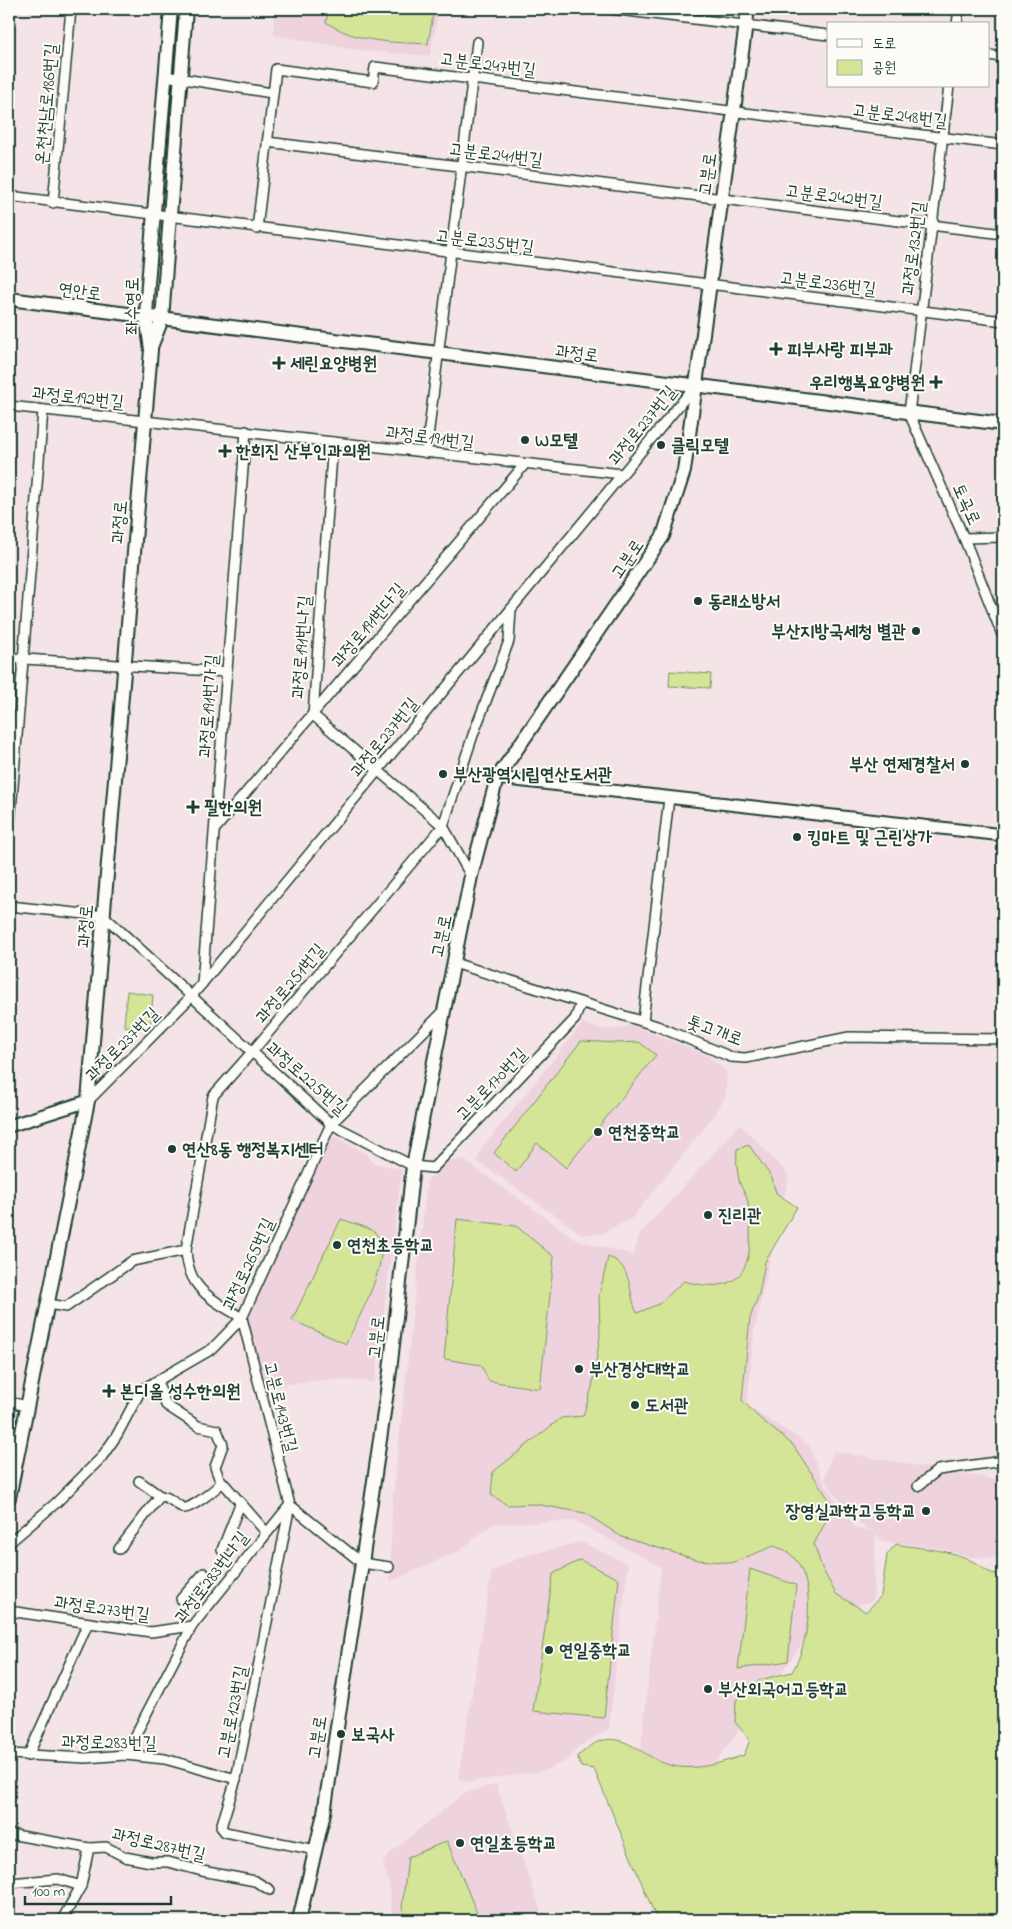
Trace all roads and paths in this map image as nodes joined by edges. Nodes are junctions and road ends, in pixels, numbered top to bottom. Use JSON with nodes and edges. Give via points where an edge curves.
{"nodes":[{"id":1,"x":71,"y":9,"type":"edge"},
{"id":2,"x":171,"y":9,"type":"edge"},
{"id":3,"x":186,"y":9,"type":"edge"},
{"id":4,"x":610,"y":9,"type":"edge"},
{"id":5,"x":748,"y":9,"type":"edge"},
{"id":6,"x":959,"y":9,"type":"edge"},
{"id":7,"x":957,"y":22,"type":"edge"},
{"id":8,"x":746,"y":24,"type":"junction"},
{"id":9,"x":827,"y":35,"type":"edge"},
{"id":10,"x":477,"y":42,"type":"dead end"},
{"id":11,"x":990,"y":55,"type":"edge"},
{"id":12,"x":1003,"y":57,"type":"edge"},
{"id":13,"x":165,"y":76,"type":"junction"},
{"id":14,"x":181,"y":78,"type":"junction"},
{"id":15,"x":473,"y":79,"type":"junction"},
{"id":16,"x":949,"y":88,"type":"edge"},
{"id":17,"x":272,"y":93,"type":"junction"},
{"id":18,"x":734,"y":111,"type":"junction"},
{"id":19,"x":943,"y":137,"type":"junction"},
{"id":20,"x":267,"y":142,"type":"junction"},
{"id":21,"x":1003,"y":145,"type":"edge"},
{"id":22,"x":462,"y":166,"type":"junction"},
{"id":23,"x":9,"y":196,"type":"edge"},
{"id":24,"x":721,"y":198,"type":"junction"},
{"id":25,"x":53,"y":203,"type":"junction"},
{"id":26,"x":155,"y":216,"type":"junction"},
{"id":27,"x":168,"y":217,"type":"junction"},
{"id":28,"x":932,"y":225,"type":"junction"},
{"id":29,"x":257,"y":229,"type":"junction"},
{"id":30,"x":1003,"y":234,"type":"edge"},
{"id":31,"x":451,"y":253,"type":"junction"},
{"id":32,"x":709,"y":285,"type":"junction"},
{"id":33,"x":9,"y":299,"type":"edge"},
{"id":34,"x":921,"y":311,"type":"junction"},
{"id":35,"x":146,"y":316,"type":"junction"},
{"id":36,"x":162,"y":319,"type":"junction"},
{"id":37,"x":1003,"y":321,"type":"edge"},
{"id":38,"x":151,"y":350,"type":"junction"},
{"id":39,"x":439,"y":354,"type":"junction"},
{"id":40,"x":695,"y":386,"type":"junction"},
{"id":41,"x":9,"y":406,"type":"edge"},
{"id":42,"x":43,"y":410,"type":"junction"},
{"id":43,"x":908,"y":413,"type":"junction"},
{"id":44,"x":145,"y":420,"type":"junction"},
{"id":45,"x":1003,"y":424,"type":"edge"},
{"id":46,"x":246,"y":431,"type":"junction"},
{"id":47,"x":333,"y":442,"type":"junction"},
{"id":48,"x":426,"y":453,"type":"junction"},
{"id":49,"x":525,"y":464,"type":"junction"},
{"id":50,"x":622,"y":474,"type":"junction"},
{"id":51,"x":1003,"y":537,"type":"edge"},
{"id":52,"x":964,"y":538,"type":"junction"},
{"id":53,"x":511,"y":609,"type":"junction"},
{"id":54,"x":1003,"y":636,"type":"edge"},
{"id":55,"x":9,"y":658,"type":"edge"},
{"id":56,"x":23,"y":659,"type":"junction"},
{"id":57,"x":124,"y":666,"type":"junction"},
{"id":58,"x":227,"y":672,"type":"junction"},
{"id":59,"x":313,"y":715,"type":"junction"},
{"id":60,"x":378,"y":770,"type":"junction"},
{"id":61,"x":497,"y":778,"type":"junction"},
{"id":62,"x":670,"y":798,"type":"junction"},
{"id":63,"x":443,"y":826,"type":"junction"},
{"id":64,"x":215,"y":829,"type":"junction"},
{"id":65,"x":1003,"y":835,"type":"edge"},
{"id":66,"x":9,"y":836,"type":"edge"},
{"id":67,"x":471,"y":876,"type":"junction"},
{"id":68,"x":9,"y":906,"type":"edge"},
{"id":69,"x":104,"y":916,"type":"junction"},
{"id":70,"x":454,"y":963,"type":"junction"},
{"id":71,"x":202,"y":984,"type":"junction"},
{"id":72,"x":191,"y":996,"type":"junction"},
{"id":73,"x":581,"y":1003,"type":"junction"},
{"id":74,"x":443,"y":1012,"type":"junction"},
{"id":75,"x":643,"y":1021,"type":"junction"},
{"id":76,"x":1003,"y":1038,"type":"edge"},
{"id":77,"x":252,"y":1052,"type":"junction"},
{"id":78,"x":88,"y":1101,"type":"junction"},
{"id":79,"x":331,"y":1124,"type":"junction"},
{"id":80,"x":9,"y":1126,"type":"edge"},
{"id":81,"x":413,"y":1166,"type":"junction"},
{"id":82,"x":186,"y":1250,"type":"junction"},
{"id":83,"x":48,"y":1304,"type":"junction"},
{"id":84,"x":242,"y":1318,"type":"junction"},
{"id":85,"x":157,"y":1381,"type":"junction"},
{"id":86,"x":9,"y":1402,"type":"edge"},
{"id":87,"x":27,"y":1406,"type":"junction"},
{"id":88,"x":1003,"y":1461,"type":"edge"},
{"id":89,"x":139,"y":1481,"type":"dead end"},
{"id":90,"x":222,"y":1482,"type":"junction"},
{"id":91,"x":918,"y":1486,"type":"dead end"},
{"id":92,"x":160,"y":1496,"type":"junction"},
{"id":93,"x":9,"y":1498,"type":"edge"},
{"id":94,"x":240,"y":1504,"type":"junction"},
{"id":95,"x":290,"y":1505,"type":"junction"},
{"id":96,"x":266,"y":1532,"type":"junction"},
{"id":97,"x":9,"y":1543,"type":"edge"},
{"id":98,"x":119,"y":1548,"type":"dead end"},
{"id":99,"x":222,"y":1550,"type":"dead end"},
{"id":100,"x":362,"y":1563,"type":"junction"},
{"id":101,"x":389,"y":1567,"type":"dead end"},
{"id":102,"x":204,"y":1573,"type":"dead end"},
{"id":103,"x":181,"y":1599,"type":"dead end"},
{"id":104,"x":9,"y":1611,"type":"edge"},
{"id":105,"x":88,"y":1623,"type":"junction"},
{"id":106,"x":192,"y":1626,"type":"junction"},
{"id":107,"x":9,"y":1754,"type":"edge"},
{"id":108,"x":125,"y":1754,"type":"junction"},
{"id":109,"x":28,"y":1756,"type":"junction"},
{"id":110,"x":236,"y":1779,"type":"junction"},
{"id":111,"x":9,"y":1834,"type":"edge"},
{"id":112,"x":89,"y":1848,"type":"junction"},
{"id":113,"x":316,"y":1850,"type":"junction"},
{"id":114,"x":9,"y":1882,"type":"edge"},
{"id":115,"x":81,"y":1886,"type":"junction"},
{"id":116,"x":270,"y":1890,"type":"dead end"},
{"id":117,"x":62,"y":1920,"type":"edge"},
{"id":118,"x":299,"y":1920,"type":"edge"}],
"edges":[{"from":1,"to":25,"type":"street","name":"온천천남로186번길"},
{"from":2,"to":13,"type":"main road","name":"좌수영로"},
{"from":3,"to":14,"type":"main road","name":"좌수영로"},
{"from":4,"to":8,"type":"street"},
{"from":5,"to":8,"type":"main road","name":"고분로"},
{"from":6,"to":7,"type":"street"},
{"from":8,"to":9,"type":"street"},
{"from":8,"to":18,"type":"main road","name":"고분로"},
{"from":10,"to":15,"type":"street"},
{"from":11,"to":12,"type":"street"},
{"from":13,"to":14,"type":"street"},
{"from":13,"to":26,"type":"main road","name":"좌수영로"},
{"from":14,"to":17,"type":"street"},
{"from":14,"to":27,"type":"main road","name":"좌수영로"},
{"from":15,"to":17,"type":"street","name":"고분로247번길","via":[[375,67],[373,82],[276,69]]},
{"from":15,"to":18,"type":"street","name":"고분로247번길"},
{"from":15,"to":22,"type":"street"},
{"from":16,"to":19,"type":"street","name":"과정로132번길"},
{"from":17,"to":20,"type":"street"},
{"from":18,"to":19,"type":"street","name":"고분로248번길"},
{"from":18,"to":24,"type":"main road","name":"고분로"},
{"from":19,"to":21,"type":"street","name":"고분로248번길"},
{"from":19,"to":28,"type":"street","name":"과정로132번길"},
{"from":20,"to":22,"type":"street","name":"고분로241번길"},
{"from":20,"to":29,"type":"street"},
{"from":22,"to":24,"type":"street","name":"고분로241번길"},
{"from":22,"to":31,"type":"street"},
{"from":23,"to":25,"type":"street","name":"고분로235번길"},
{"from":24,"to":28,"type":"street","name":"고분로242번길"},
{"from":24,"to":32,"type":"main road","name":"고분로"},
{"from":25,"to":26,"type":"street","name":"고분로235번길"},
{"from":26,"to":27,"type":"street","name":"고분로235번길"},
{"from":26,"to":35,"type":"main road","name":"좌수영로"},
{"from":27,"to":29,"type":"street","name":"고분로235번길"},
{"from":27,"to":36,"type":"main road","name":"좌수영로"},
{"from":28,"to":30,"type":"street","name":"고분로242번길"},
{"from":28,"to":34,"type":"street","name":"과정로132번길"},
{"from":29,"to":31,"type":"street","name":"고분로235번길"},
{"from":31,"to":32,"type":"street","name":"고분로235번길"},
{"from":31,"to":39,"type":"street"},
{"from":32,"to":34,"type":"street","name":"고분로236번길"},
{"from":32,"to":40,"type":"main road","name":"고분로"},
{"from":33,"to":35,"type":"main road","name":"연안로"},
{"from":34,"to":37,"type":"street","name":"고분로236번길"},
{"from":34,"to":43,"type":"street","name":"과정로132번길"},
{"from":35,"to":36,"type":"main road","name":"과정로"},
{"from":35,"to":38,"type":"main road","name":"좌수영로"},
{"from":36,"to":38,"type":"main road","name":"좌수영로"},
{"from":36,"to":39,"type":"main road","name":"과정로"},
{"from":38,"to":44,"type":"main road","name":"과정로"},
{"from":39,"to":40,"type":"main road","name":"과정로"},
{"from":39,"to":48,"type":"street"},
{"from":40,"to":43,"type":"main road","name":"과정로"},
{"from":40,"to":50,"type":"street","name":"과정로237번길"},
{"from":40,"to":61,"type":"main road","name":"고분로","via":[[684,471],[663,536]]},
{"from":41,"to":42,"type":"street","name":"과정로192번길"},
{"from":42,"to":44,"type":"street","name":"과정로192번길"},
{"from":42,"to":56,"type":"street"},
{"from":43,"to":45,"type":"main road","name":"과정로"},
{"from":43,"to":52,"type":"street","name":"토곡로"},
{"from":44,"to":46,"type":"street","name":"과정로191번길"},
{"from":44,"to":57,"type":"main road","name":"과정로"},
{"from":46,"to":47,"type":"street","name":"과정로191번길"},
{"from":46,"to":58,"type":"street","name":"과정로191번가길"},
{"from":47,"to":48,"type":"street","name":"과정로191번길"},
{"from":47,"to":59,"type":"street","name":"과정로191번나길"},
{"from":48,"to":49,"type":"street","name":"과정로191번길"},
{"from":49,"to":50,"type":"street","name":"과정로191번길"},
{"from":49,"to":59,"type":"street","name":"과정로191번다길"},
{"from":50,"to":53,"type":"street","name":"과정로237번길"},
{"from":51,"to":52,"type":"street"},
{"from":52,"to":54,"type":"street","name":"토곡로"},
{"from":53,"to":60,"type":"street","name":"과정로237번길"},
{"from":53,"to":63,"type":"street","name":"과정로251번길","via":[[509,641],[472,734]]},
{"from":55,"to":56,"type":"street"},
{"from":56,"to":57,"type":"street"},
{"from":56,"to":66,"type":"street"},
{"from":57,"to":58,"type":"street"},
{"from":57,"to":69,"type":"main road","name":"과정로"},
{"from":58,"to":64,"type":"street","name":"과정로191번가길"},
{"from":59,"to":60,"type":"street","name":"과정로191번나길"},
{"from":59,"to":64,"type":"street","name":"과정로191번다길"},
{"from":60,"to":63,"type":"street","name":"과정로191번나길"},
{"from":60,"to":71,"type":"street","name":"과정로237번길"},
{"from":61,"to":62,"type":"street"},
{"from":61,"to":67,"type":"main road","name":"고분로"},
{"from":62,"to":65,"type":"street"},
{"from":62,"to":75,"type":"street"},
{"from":63,"to":67,"type":"street","name":"과정로191번나길"},
{"from":63,"to":77,"type":"street","name":"과정로251번길"},
{"from":64,"to":71,"type":"street","name":"과정로191번가길"},
{"from":67,"to":70,"type":"main road","name":"고분로"},
{"from":68,"to":69,"type":"street"},
{"from":69,"to":72,"type":"street","name":"과정로225번길"},
{"from":69,"to":78,"type":"main road","name":"과정로"},
{"from":70,"to":73,"type":"street","name":"톳고개로"},
{"from":70,"to":74,"type":"main road","name":"고분로"},
{"from":71,"to":72,"type":"street","name":"과정로237번길"},
{"from":72,"to":77,"type":"street","name":"과정로225번길"},
{"from":72,"to":78,"type":"street","name":"과정로237번길"},
{"from":73,"to":75,"type":"street","name":"톳고개로"},
{"from":73,"to":81,"type":"street","name":"고분로170번길","via":[[575,1019],[433,1168]]},
{"from":74,"to":79,"type":"street","name":"과정로265번길"},
{"from":74,"to":81,"type":"main road","name":"고분로"},
{"from":75,"to":76,"type":"street","name":"톳고개로","via":[[731,1056],[746,1058],[849,1037]]},
{"from":77,"to":79,"type":"street","name":"과정로225번길"},
{"from":77,"to":82,"type":"street","name":"과정로251번길","via":[[212,1096]]},
{"from":78,"to":80,"type":"street"},
{"from":78,"to":83,"type":"main road","name":"과정로"},
{"from":79,"to":81,"type":"street","name":"과정로225번길"},
{"from":79,"to":84,"type":"street","name":"과정로265번길"},
{"from":81,"to":100,"type":"main road","name":"고분로","via":[[390,1371]]},
{"from":82,"to":83,"type":"street","via":[[132,1261],[66,1307]]},
{"from":82,"to":84,"type":"street","via":[[191,1277],[200,1291]]},
{"from":83,"to":87,"type":"main road","name":"과정로"},
{"from":84,"to":85,"type":"street","name":"과정로265번길","via":[[212,1349]]},
{"from":84,"to":95,"type":"street","name":"고분로143번길"},
{"from":85,"to":90,"type":"street","via":[[166,1405],[198,1426],[217,1430],[223,1444],[215,1467]]},
{"from":85,"to":97,"type":"street","name":"과정로265번길","via":[[141,1390],[101,1458],[56,1503]]},
{"from":86,"to":87,"type":"street"},
{"from":87,"to":93,"type":"main road","name":"과정로"},
{"from":88,"to":91,"type":"street","via":[[938,1470]]},
{"from":89,"to":92,"type":"street"},
{"from":90,"to":92,"type":"street","via":[[189,1508],[184,1509]]},
{"from":90,"to":94,"type":"street"},
{"from":92,"to":98,"type":"street"},
{"from":94,"to":96,"type":"street"},
{"from":94,"to":99,"type":"street"},
{"from":95,"to":96,"type":"street","name":"과정로283번나길"},
{"from":95,"to":100,"type":"street"},
{"from":95,"to":110,"type":"street","name":"고분로123번길"},
{"from":96,"to":106,"type":"street","name":"과정로283번나길"},
{"from":100,"to":101,"type":"street"},
{"from":100,"to":113,"type":"main road","name":"고분로"},
{"from":102,"to":103,"type":"street"},
{"from":104,"to":105,"type":"street","name":"과정로273번길"},
{"from":105,"to":106,"type":"street","name":"과정로273번길","via":[[151,1632]]},
{"from":105,"to":109,"type":"street"},
{"from":106,"to":108,"type":"street","name":"과정로283번나길"},
{"from":107,"to":109,"type":"street","name":"과정로283번길"},
{"from":108,"to":109,"type":"street","name":"과정로283번길","via":[[86,1758]]},
{"from":108,"to":110,"type":"street","name":"과정로283번길","via":[[165,1759]]},
{"from":110,"to":113,"type":"street","name":"고분로123번길","via":[[221,1826],[225,1832]]},
{"from":111,"to":112,"type":"street","name":"과정로287번길"},
{"from":112,"to":115,"type":"street"},
{"from":112,"to":116,"type":"street","name":"과정로287번길","via":[[106,1847],[125,1857],[168,1862],[255,1881]]},
{"from":113,"to":118,"type":"main road","name":"고분로"},
{"from":114,"to":115,"type":"street","via":[[58,1879]]},
{"from":115,"to":117,"type":"street"}]}
